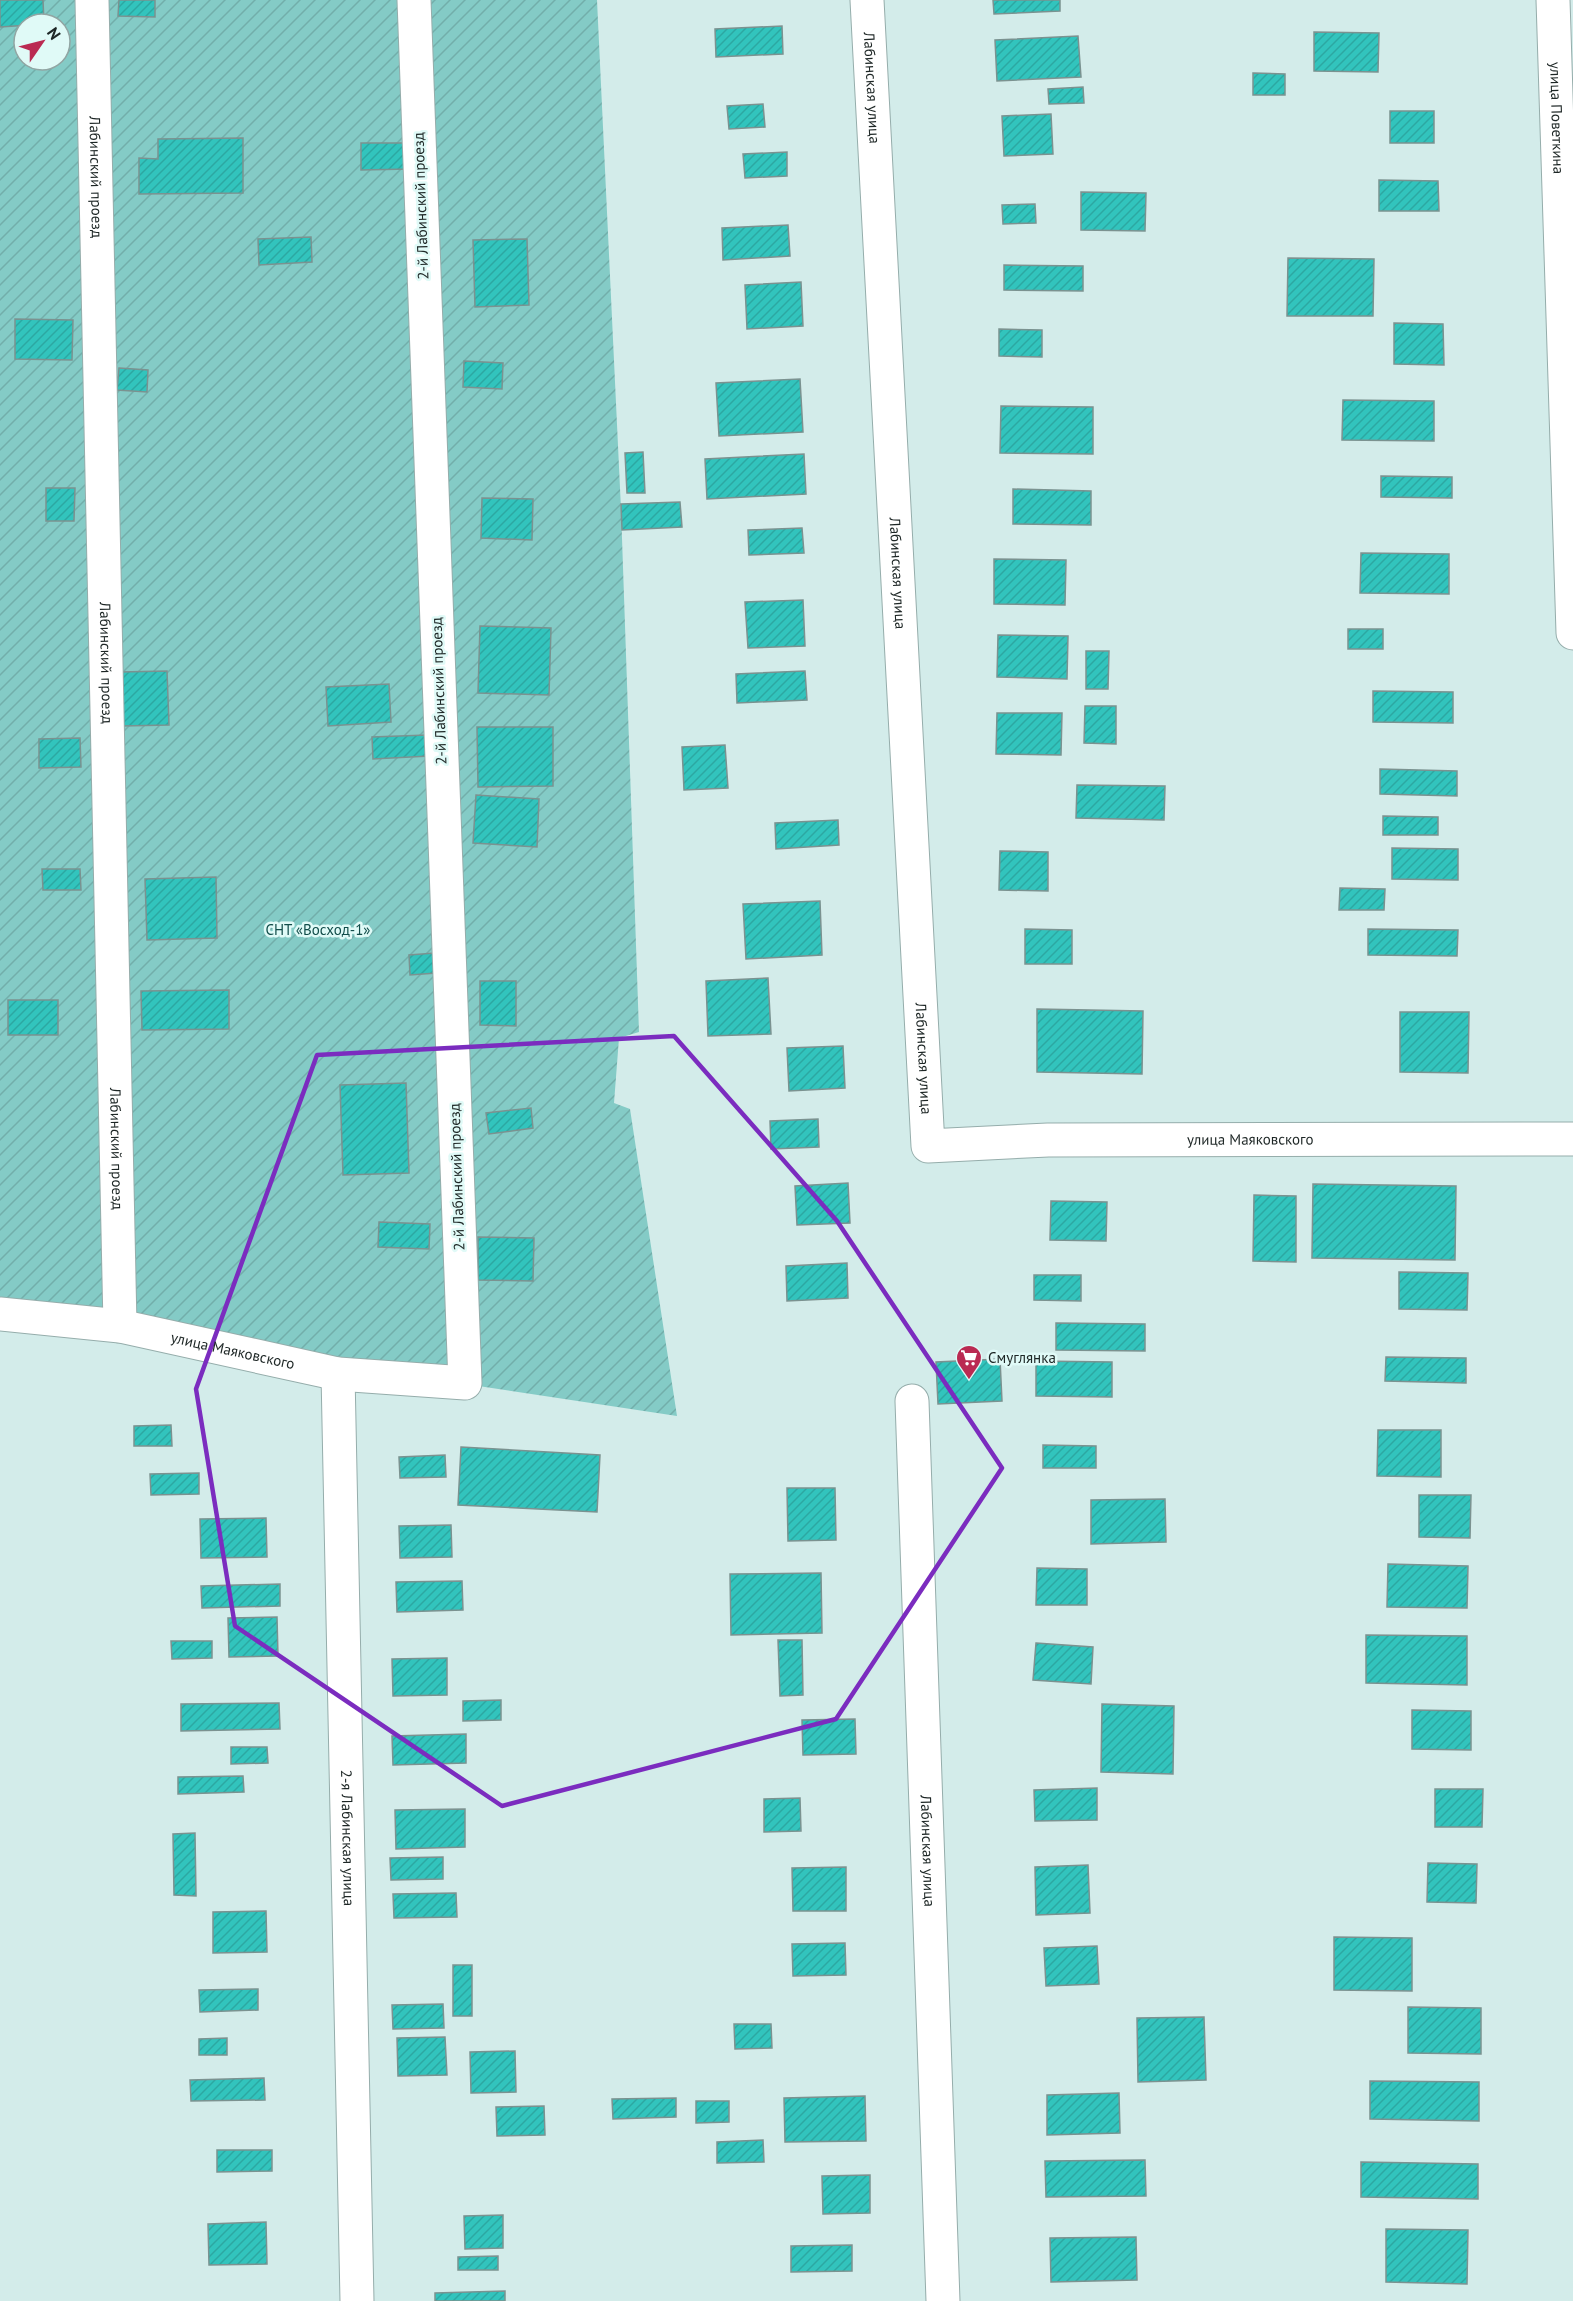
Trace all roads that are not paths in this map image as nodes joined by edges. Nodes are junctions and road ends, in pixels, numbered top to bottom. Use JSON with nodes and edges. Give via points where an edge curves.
{"nodes":[{"id":1,"x":92,"y":0,"type":"edge"},
{"id":2,"x":414,"y":0,"type":"edge"},
{"id":3,"x":867,"y":0,"type":"edge"},
{"id":4,"x":1553,"y":0,"type":"edge"},
{"id":5,"x":1573,"y":633,"type":"edge"},
{"id":6,"x":1573,"y":1139,"type":"edge"},
{"id":7,"x":928,"y":1146,"type":"joint"},
{"id":8,"x":0,"y":1314,"type":"edge"},
{"id":9,"x":120,"y":1326,"type":"junction"},
{"id":10,"x":338,"y":1374,"type":"junction"},
{"id":11,"x":465,"y":1383,"type":"joint"},
{"id":12,"x":912,"y":1401,"type":"dead end"},
{"id":13,"x":357,"y":2301,"type":"edge"},
{"id":14,"x":943,"y":2301,"type":"edge"}],
"edges":[{"from":1,"to":9,"type":"street","name":"Лабинский проезд"},
{"from":2,"to":11,"type":"street","name":"2-й Лабинский проезд"},
{"from":3,"to":7,"type":"street","name":"Лабинская улица"},
{"from":4,"to":5,"type":"street","name":"улица Поветкина"},
{"from":6,"to":7,"type":"street","name":"улица Маяковского","via":[[1048,1140]]},
{"from":8,"to":9,"type":"street","name":"улица Маяковского"},
{"from":9,"to":10,"type":"street","name":"улица Маяковского"},
{"from":10,"to":11,"type":"street","name":"улица Маяковского"},
{"from":10,"to":13,"type":"street","name":"2-я Лабинская улица"},
{"from":12,"to":14,"type":"street","name":"Лабинская улица"}]}
